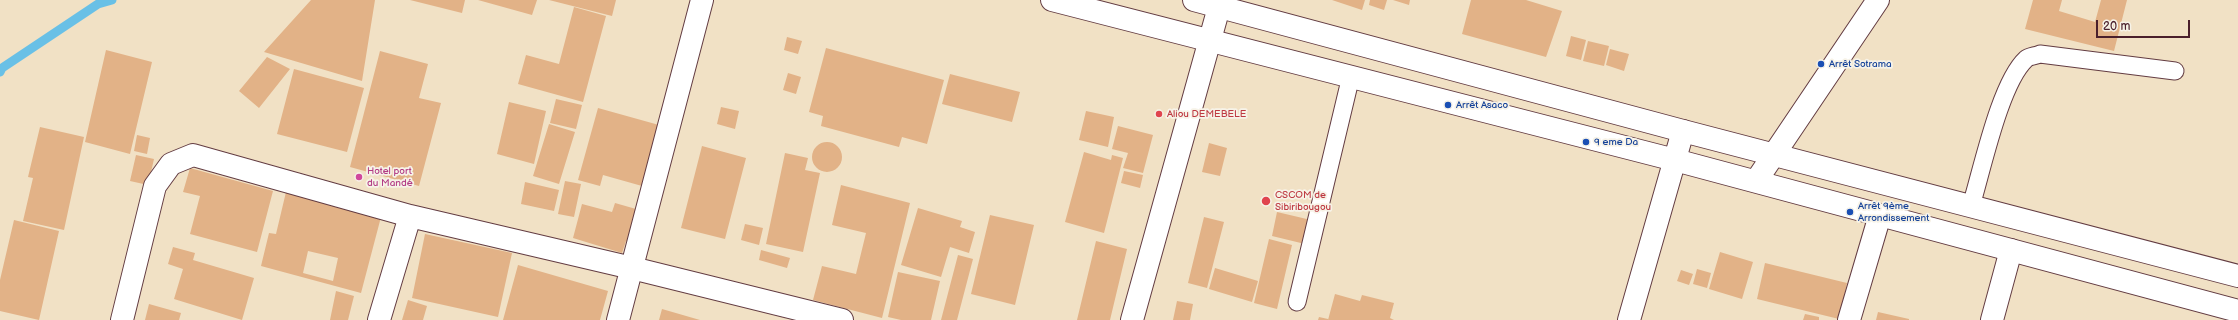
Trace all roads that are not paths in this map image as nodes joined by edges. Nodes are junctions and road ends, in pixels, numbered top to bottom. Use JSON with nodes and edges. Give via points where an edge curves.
{"nodes":[{"id":1,"x":702,"y":0,"type":"edge"},
{"id":2,"x":1052,"y":0,"type":"edge"},
{"id":3,"x":1194,"y":0,"type":"edge"},
{"id":4,"x":1878,"y":0,"type":"edge"},
{"id":5,"x":1220,"y":3,"type":"edge"},
{"id":6,"x":1210,"y":39,"type":"junction"},
{"id":7,"x":2175,"y":71,"type":"dead end"},
{"id":8,"x":1351,"y":76,"type":"junction"},
{"id":9,"x":1683,"y":131,"type":"junction"},
{"id":10,"x":1774,"y":154,"type":"junction"},
{"id":11,"x":1675,"y":160,"type":"junction"},
{"id":12,"x":1756,"y":181,"type":"junction"},
{"id":13,"x":1971,"y":206,"type":"junction"},
{"id":14,"x":1880,"y":215,"type":"junction"},
{"id":15,"x":410,"y":216,"type":"junction"},
{"id":16,"x":2011,"y":250,"type":"junction"},
{"id":17,"x":632,"y":268,"type":"junction"},
{"id":18,"x":2238,"y":276,"type":"edge"},
{"id":19,"x":1297,"y":302,"type":"dead end"},
{"id":20,"x":2238,"y":311,"type":"edge"},
{"id":21,"x":122,"y":320,"type":"edge"},
{"id":22,"x":379,"y":320,"type":"edge"},
{"id":23,"x":618,"y":320,"type":"edge"},
{"id":24,"x":842,"y":320,"type":"edge"},
{"id":25,"x":1132,"y":320,"type":"edge"},
{"id":26,"x":1629,"y":320,"type":"edge"},
{"id":27,"x":1849,"y":320,"type":"edge"},
{"id":28,"x":1992,"y":320,"type":"edge"}],
"edges":[{"from":1,"to":17,"type":"main road"},
{"from":2,"to":6,"type":"main road"},
{"from":3,"to":5,"type":"main road"},
{"from":4,"to":10,"type":"main road"},
{"from":5,"to":6,"type":"main road"},
{"from":5,"to":9,"type":"main road"},
{"from":6,"to":8,"type":"main road"},
{"from":6,"to":25,"type":"main road"},
{"from":7,"to":13,"type":"lane","via":[[2040,54],[2027,58],[2019,67],[2003,97]]},
{"from":8,"to":11,"type":"main road"},
{"from":8,"to":19,"type":"lane"},
{"from":9,"to":10,"type":"main road"},
{"from":9,"to":11,"type":"main road"},
{"from":10,"to":12,"type":"main road"},
{"from":10,"to":13,"type":"main road"},
{"from":11,"to":12,"type":"main road"},
{"from":11,"to":26,"type":"main road"},
{"from":12,"to":14,"type":"main road"},
{"from":13,"to":18,"type":"main road"},
{"from":14,"to":16,"type":"main road"},
{"from":14,"to":27,"type":"main road"},
{"from":15,"to":17,"type":"main road"},
{"from":15,"to":21,"type":"main road","via":[[193,155],[171,164],[155,186]]},
{"from":15,"to":22,"type":"main road"},
{"from":16,"to":20,"type":"main road"},
{"from":16,"to":28,"type":"main road"},
{"from":17,"to":23,"type":"main road"},
{"from":17,"to":24,"type":"main road"}]}
